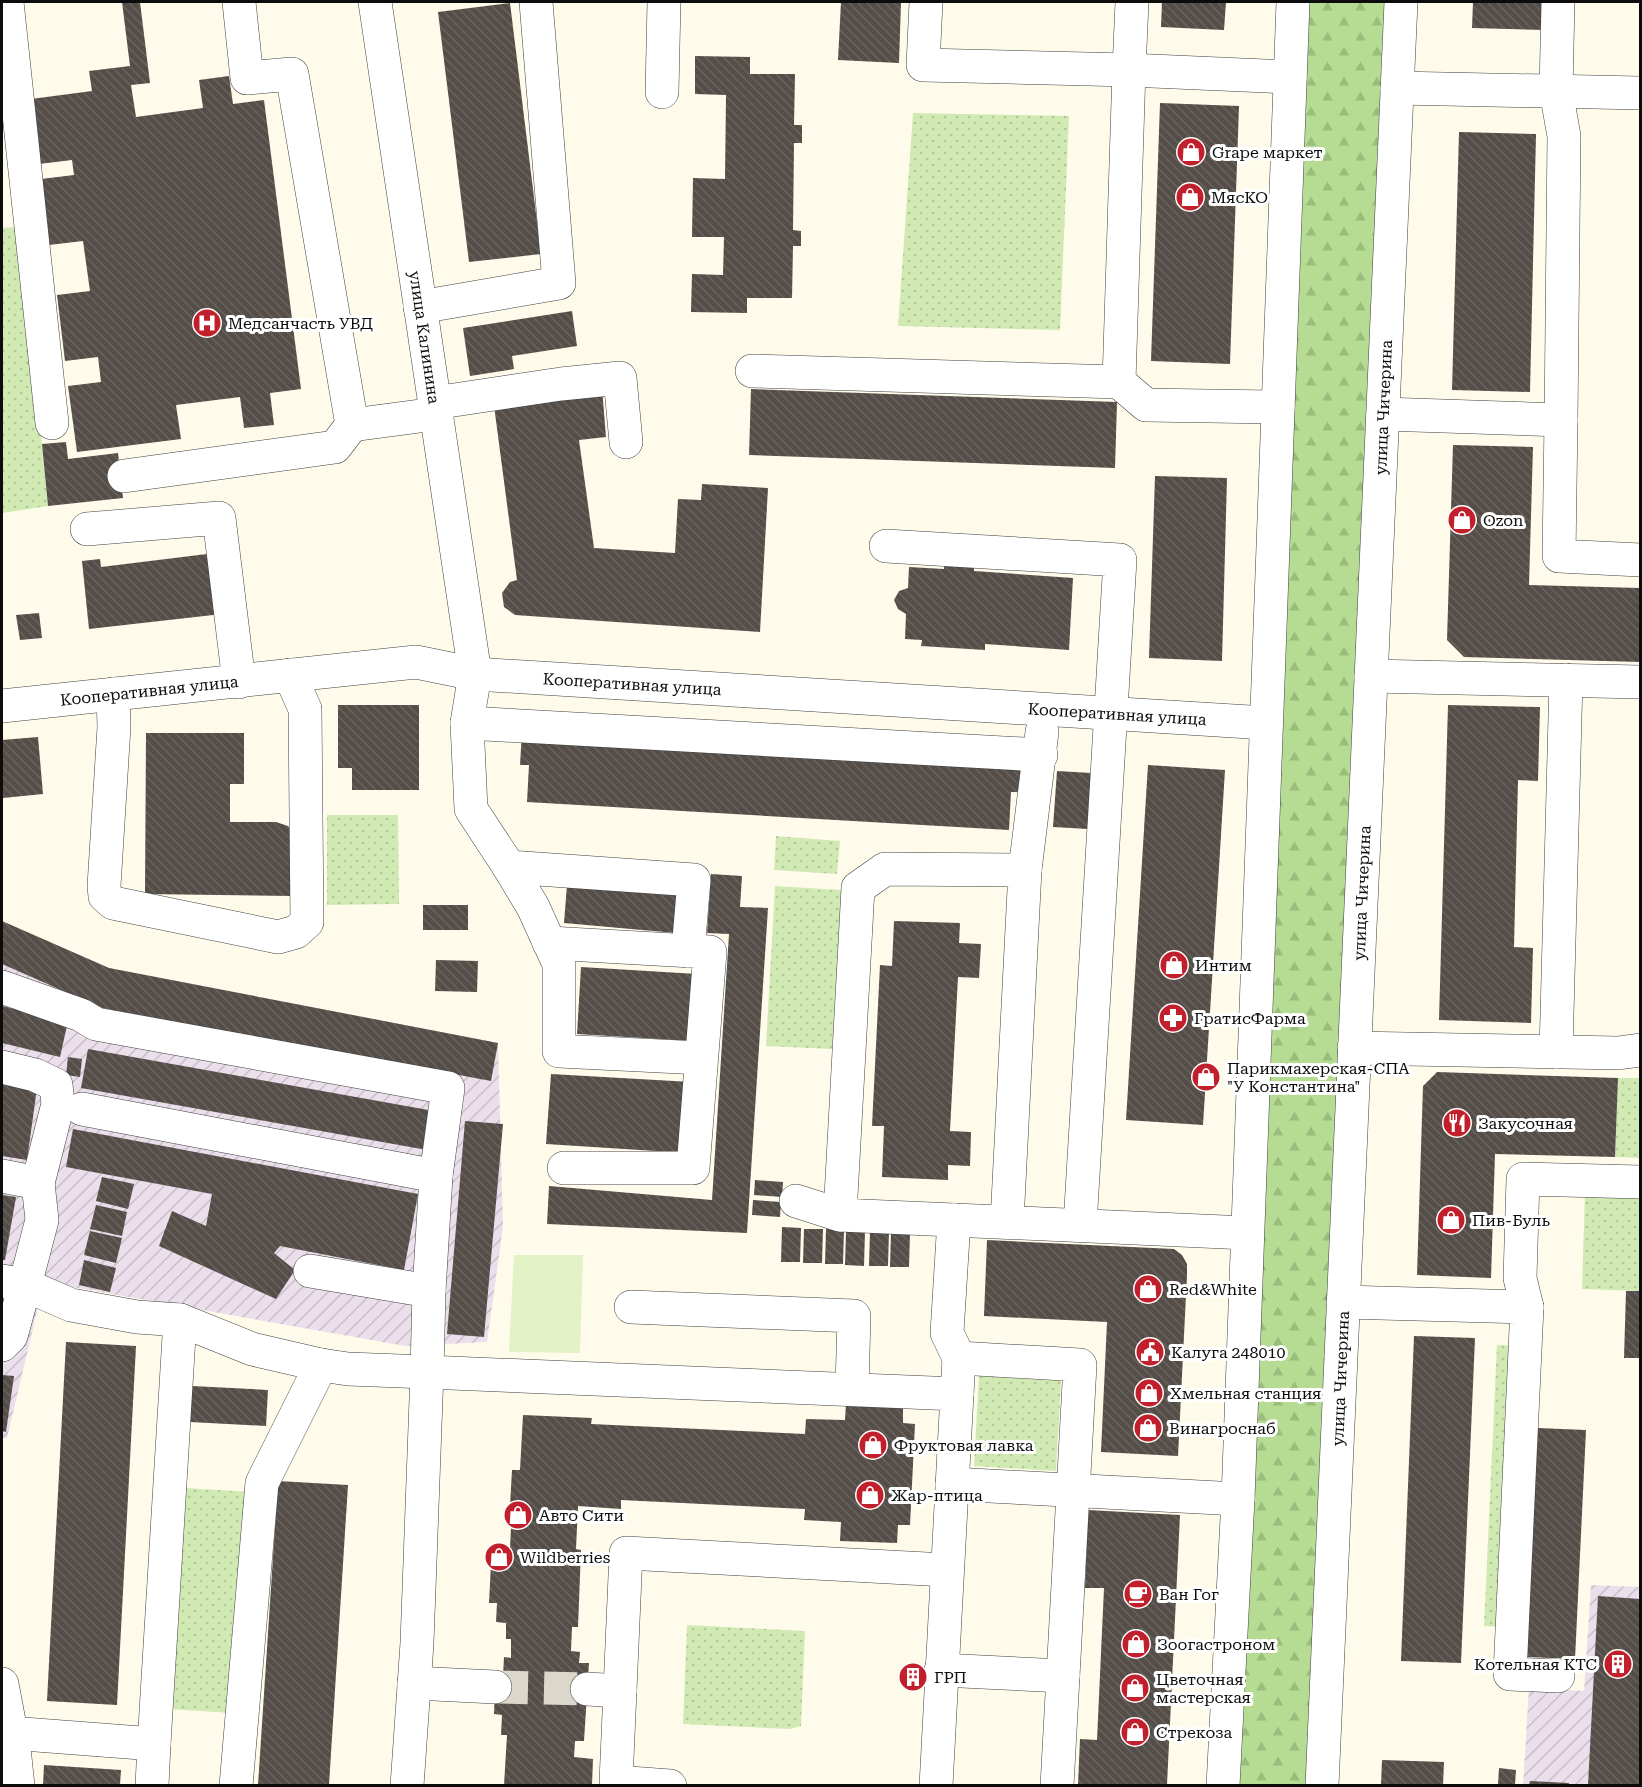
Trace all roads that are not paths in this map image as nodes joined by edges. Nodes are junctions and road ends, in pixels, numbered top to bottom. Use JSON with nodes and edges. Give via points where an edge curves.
{"nodes":[{"id":1,"x":7,"y":2,"type":"edge"},
{"id":2,"x":239,"y":2,"type":"edge"},
{"id":3,"x":375,"y":2,"type":"edge"},
{"id":4,"x":536,"y":2,"type":"edge"},
{"id":5,"x":664,"y":2,"type":"edge"},
{"id":6,"x":926,"y":2,"type":"edge"},
{"id":7,"x":1132,"y":2,"type":"edge"},
{"id":8,"x":1293,"y":2,"type":"edge"},
{"id":9,"x":1401,"y":2,"type":"edge"},
{"id":10,"x":1558,"y":2,"type":"edge"},
{"id":11,"x":1129,"y":70,"type":"junction"},
{"id":12,"x":1290,"y":77,"type":"junction"},
{"id":13,"x":1397,"y":88,"type":"junction"},
{"id":14,"x":1556,"y":91,"type":"junction"},
{"id":15,"x":662,"y":92,"type":"dead end"},
{"id":16,"x":1641,"y":93,"type":"edge"},
{"id":17,"x":420,"y":307,"type":"junction"},
{"id":18,"x":752,"y":371,"type":"dead end"},
{"id":19,"x":1119,"y":382,"type":"junction"},
{"id":20,"x":1278,"y":407,"type":"junction"},
{"id":21,"x":435,"y":408,"type":"junction"},
{"id":22,"x":1383,"y":414,"type":"junction"},
{"id":23,"x":1561,"y":420,"type":"junction"},
{"id":24,"x":52,"y":423,"type":"dead end"},
{"id":25,"x":352,"y":425,"type":"junction"},
{"id":26,"x":626,"y":442,"type":"dead end"},
{"id":27,"x":124,"y":476,"type":"dead end"},
{"id":28,"x":87,"y":529,"type":"dead end"},
{"id":29,"x":886,"y":546,"type":"dead end"},
{"id":30,"x":1641,"y":560,"type":"edge"},
{"id":31,"x":475,"y":674,"type":"junction"},
{"id":32,"x":290,"y":675,"type":"junction"},
{"id":33,"x":1371,"y":676,"type":"junction"},
{"id":34,"x":1566,"y":680,"type":"junction"},
{"id":35,"x":239,"y":682,"type":"junction"},
{"id":36,"x":1641,"y":682,"type":"edge"},
{"id":37,"x":113,"y":694,"type":"junction"},
{"id":38,"x":2,"y":706,"type":"edge"},
{"id":39,"x":1043,"y":709,"type":"junction"},
{"id":40,"x":1112,"y":714,"type":"junction"},
{"id":41,"x":467,"y":723,"type":"junction"},
{"id":42,"x":1266,"y":723,"type":"junction"},
{"id":43,"x":1041,"y":755,"type":"junction"},
{"id":44,"x":509,"y":867,"type":"junction"},
{"id":45,"x":1025,"y":870,"type":"junction"},
{"id":46,"x":549,"y":943,"type":"junction"},
{"id":47,"x":688,"y":951,"type":"junction"},
{"id":48,"x":2,"y":987,"type":"edge"},
{"id":49,"x":1354,"y":1048,"type":"junction"},
{"id":50,"x":1641,"y":1050,"type":"edge"},
{"id":51,"x":1556,"y":1052,"type":"junction"},
{"id":52,"x":701,"y":1058,"type":"junction"},
{"id":53,"x":2,"y":1067,"type":"edge"},
{"id":54,"x":82,"y":1109,"type":"dead end"},
{"id":55,"x":564,"y":1168,"type":"dead end"},
{"id":56,"x":2,"y":1176,"type":"edge"},
{"id":57,"x":436,"y":1176,"type":"junction"},
{"id":58,"x":1641,"y":1182,"type":"edge"},
{"id":59,"x":38,"y":1183,"type":"junction"},
{"id":60,"x":796,"y":1201,"type":"dead end"},
{"id":61,"x":840,"y":1215,"type":"junction"},
{"id":62,"x":954,"y":1220,"type":"junction"},
{"id":63,"x":1007,"y":1222,"type":"junction"},
{"id":64,"x":1080,"y":1225,"type":"junction"},
{"id":65,"x":1247,"y":1233,"type":"junction"},
{"id":66,"x":310,"y":1271,"type":"dead end"},
{"id":67,"x":13,"y":1283,"type":"edge"},
{"id":68,"x":429,"y":1291,"type":"junction"},
{"id":69,"x":1343,"y":1302,"type":"junction"},
{"id":70,"x":631,"y":1307,"type":"dead end"},
{"id":71,"x":1527,"y":1307,"type":"junction"},
{"id":72,"x":180,"y":1320,"type":"junction"},
{"id":73,"x":2,"y":1345,"type":"edge"},
{"id":74,"x":958,"y":1358,"type":"junction"},
{"id":75,"x":321,"y":1365,"type":"junction"},
{"id":76,"x":427,"y":1372,"type":"junction"},
{"id":77,"x":852,"y":1389,"type":"junction"},
{"id":78,"x":957,"y":1394,"type":"junction"},
{"id":79,"x":952,"y":1484,"type":"junction"},
{"id":80,"x":1073,"y":1491,"type":"junction"},
{"id":81,"x":1238,"y":1499,"type":"junction"},
{"id":82,"x":946,"y":1570,"type":"junction"},
{"id":83,"x":941,"y":1670,"type":"junction"},
{"id":84,"x":1063,"y":1676,"type":"junction"},
{"id":85,"x":1558,"y":1676,"type":"dead end"},
{"id":86,"x":414,"y":1683,"type":"junction"},
{"id":87,"x":2,"y":1684,"type":"edge"},
{"id":88,"x":495,"y":1687,"type":"tunnel mouth"},
{"id":89,"x":587,"y":1689,"type":"tunnel mouth"},
{"id":90,"x":620,"y":1691,"type":"junction"},
{"id":91,"x":10,"y":1733,"type":"junction"},
{"id":92,"x":154,"y":1744,"type":"junction"},
{"id":93,"x":18,"y":1785,"type":"edge"},
{"id":94,"x":152,"y":1785,"type":"edge"},
{"id":95,"x":236,"y":1785,"type":"edge"},
{"id":96,"x":407,"y":1785,"type":"edge"},
{"id":97,"x":670,"y":1785,"type":"edge"},
{"id":98,"x":936,"y":1785,"type":"edge"},
{"id":99,"x":1057,"y":1785,"type":"edge"},
{"id":100,"x":1223,"y":1785,"type":"edge"},
{"id":101,"x":1322,"y":1785,"type":"edge"}],
"edges":[{"from":1,"to":24,"type":"street"},
{"from":2,"to":25,"type":"street","via":[[247,78],[292,74]]},
{"from":3,"to":17,"type":"street","name":"улица Калинина"},
{"from":4,"to":17,"type":"street","via":[[559,283]]},
{"from":5,"to":15,"type":"street"},
{"from":6,"to":11,"type":"street","via":[[923,64]]},
{"from":7,"to":11,"type":"street"},
{"from":8,"to":12,"type":"street"},
{"from":9,"to":13,"type":"street","name":"улица Чичерина"},
{"from":10,"to":14,"type":"street"},
{"from":11,"to":12,"type":"street"},
{"from":11,"to":19,"type":"street"},
{"from":12,"to":20,"type":"street"},
{"from":13,"to":14,"type":"street"},
{"from":13,"to":22,"type":"street","name":"улица Чичерина"},
{"from":14,"to":16,"type":"street"},
{"from":14,"to":23,"type":"street","via":[[1564,136]]},
{"from":17,"to":21,"type":"street","name":"улица Калинина"},
{"from":18,"to":19,"type":"street"},
{"from":19,"to":20,"type":"street","via":[[1146,405]]},
{"from":20,"to":42,"type":"street"},
{"from":21,"to":25,"type":"street"},
{"from":21,"to":26,"type":"street","via":[[561,384],[620,378]]},
{"from":21,"to":31,"type":"street","name":"улица Калинина"},
{"from":22,"to":23,"type":"street"},
{"from":22,"to":33,"type":"street","name":"улица Чичерина"},
{"from":23,"to":30,"type":"street","via":[[1559,556]]},
{"from":25,"to":27,"type":"street","via":[[335,447]]},
{"from":28,"to":35,"type":"street","via":[[219,518]]},
{"from":29,"to":40,"type":"street","via":[[1120,560]]},
{"from":31,"to":32,"type":"street","name":"Кооперативная улица","via":[[416,662]]},
{"from":31,"to":39,"type":"street","name":"Кооперативная улица"},
{"from":31,"to":41,"type":"street","name":"улица Калинина"},
{"from":32,"to":35,"type":"street","name":"Кооперативная улица"},
{"from":32,"to":37,"type":"street","via":[[305,709],[307,922],[296,932],[278,937],[113,903],[105,896]]},
{"from":33,"to":34,"type":"street"},
{"from":33,"to":49,"type":"street","name":"улица Чичерина"},
{"from":34,"to":36,"type":"street"},
{"from":34,"to":51,"type":"street"},
{"from":35,"to":37,"type":"street","name":"Кооперативная улица"},
{"from":37,"to":38,"type":"street","name":"Кооперативная улица"},
{"from":39,"to":40,"type":"street","name":"Кооперативная улица"},
{"from":39,"to":43,"type":"street"},
{"from":40,"to":42,"type":"street","name":"Кооперативная улица"},
{"from":40,"to":64,"type":"street"},
{"from":41,"to":43,"type":"street"},
{"from":41,"to":44,"type":"street","name":"улица Калинина","via":[[471,809]]},
{"from":42,"to":65,"type":"street"},
{"from":43,"to":45,"type":"street"},
{"from":44,"to":46,"type":"street","name":"улица Калинина"},
{"from":44,"to":47,"type":"street","via":[[694,880]]},
{"from":45,"to":61,"type":"street","via":[[885,869],[858,888]]},
{"from":45,"to":63,"type":"street"},
{"from":46,"to":47,"type":"street"},
{"from":46,"to":52,"type":"street","name":"улица Калинина","via":[[558,964],[559,1051]]},
{"from":47,"to":52,"type":"street","via":[[710,952]]},
{"from":48,"to":57,"type":"street","via":[[81,1014],[96,1024],[448,1088]]},
{"from":49,"to":51,"type":"street"},
{"from":49,"to":69,"type":"street","name":"улица Чичерина"},
{"from":50,"to":51,"type":"street"},
{"from":52,"to":55,"type":"street","via":[[693,1168]]},
{"from":53,"to":59,"type":"street","via":[[56,1085],[58,1104]]},
{"from":54,"to":57,"type":"street"},
{"from":56,"to":59,"type":"street"},
{"from":57,"to":68,"type":"street"},
{"from":58,"to":71,"type":"street","via":[[1523,1179],[1520,1278]]},
{"from":59,"to":67,"type":"street","via":[[42,1220]]},
{"from":60,"to":61,"type":"street"},
{"from":61,"to":62,"type":"street"},
{"from":62,"to":63,"type":"street"},
{"from":62,"to":74,"type":"street","via":[[947,1333]]},
{"from":63,"to":64,"type":"street"},
{"from":64,"to":65,"type":"street"},
{"from":65,"to":81,"type":"street"},
{"from":66,"to":68,"type":"street"},
{"from":67,"to":72,"type":"street","via":[[71,1305]]},
{"from":67,"to":73,"type":"street","via":[[11,1336]]},
{"from":68,"to":76,"type":"street"},
{"from":69,"to":71,"type":"street"},
{"from":69,"to":101,"type":"street","name":"улица Чичерина"},
{"from":70,"to":77,"type":"street","via":[[854,1316]]},
{"from":71,"to":85,"type":"street","via":[[1510,1674]]},
{"from":72,"to":75,"type":"street","via":[[252,1348]]},
{"from":72,"to":92,"type":"street"},
{"from":74,"to":78,"type":"street"},
{"from":74,"to":80,"type":"street","via":[[1080,1365]]},
{"from":75,"to":76,"type":"street","via":[[348,1370]]},
{"from":75,"to":95,"type":"street","via":[[262,1483]]},
{"from":76,"to":77,"type":"street"},
{"from":76,"to":86,"type":"street"},
{"from":77,"to":78,"type":"street"},
{"from":78,"to":79,"type":"street"},
{"from":79,"to":80,"type":"street"},
{"from":79,"to":82,"type":"street"},
{"from":80,"to":81,"type":"street"},
{"from":80,"to":84,"type":"street"},
{"from":81,"to":100,"type":"street"},
{"from":82,"to":83,"type":"street"},
{"from":82,"to":90,"type":"street","via":[[626,1553]]},
{"from":83,"to":84,"type":"street"},
{"from":83,"to":98,"type":"street"},
{"from":84,"to":99,"type":"street"},
{"from":86,"to":88,"type":"street"},
{"from":86,"to":96,"type":"street"},
{"from":87,"to":91,"type":"street"},
{"from":89,"to":90,"type":"street"},
{"from":90,"to":97,"type":"street","via":[[616,1782]]},
{"from":91,"to":92,"type":"street"},
{"from":91,"to":93,"type":"street"},
{"from":92,"to":94,"type":"street"}]}
